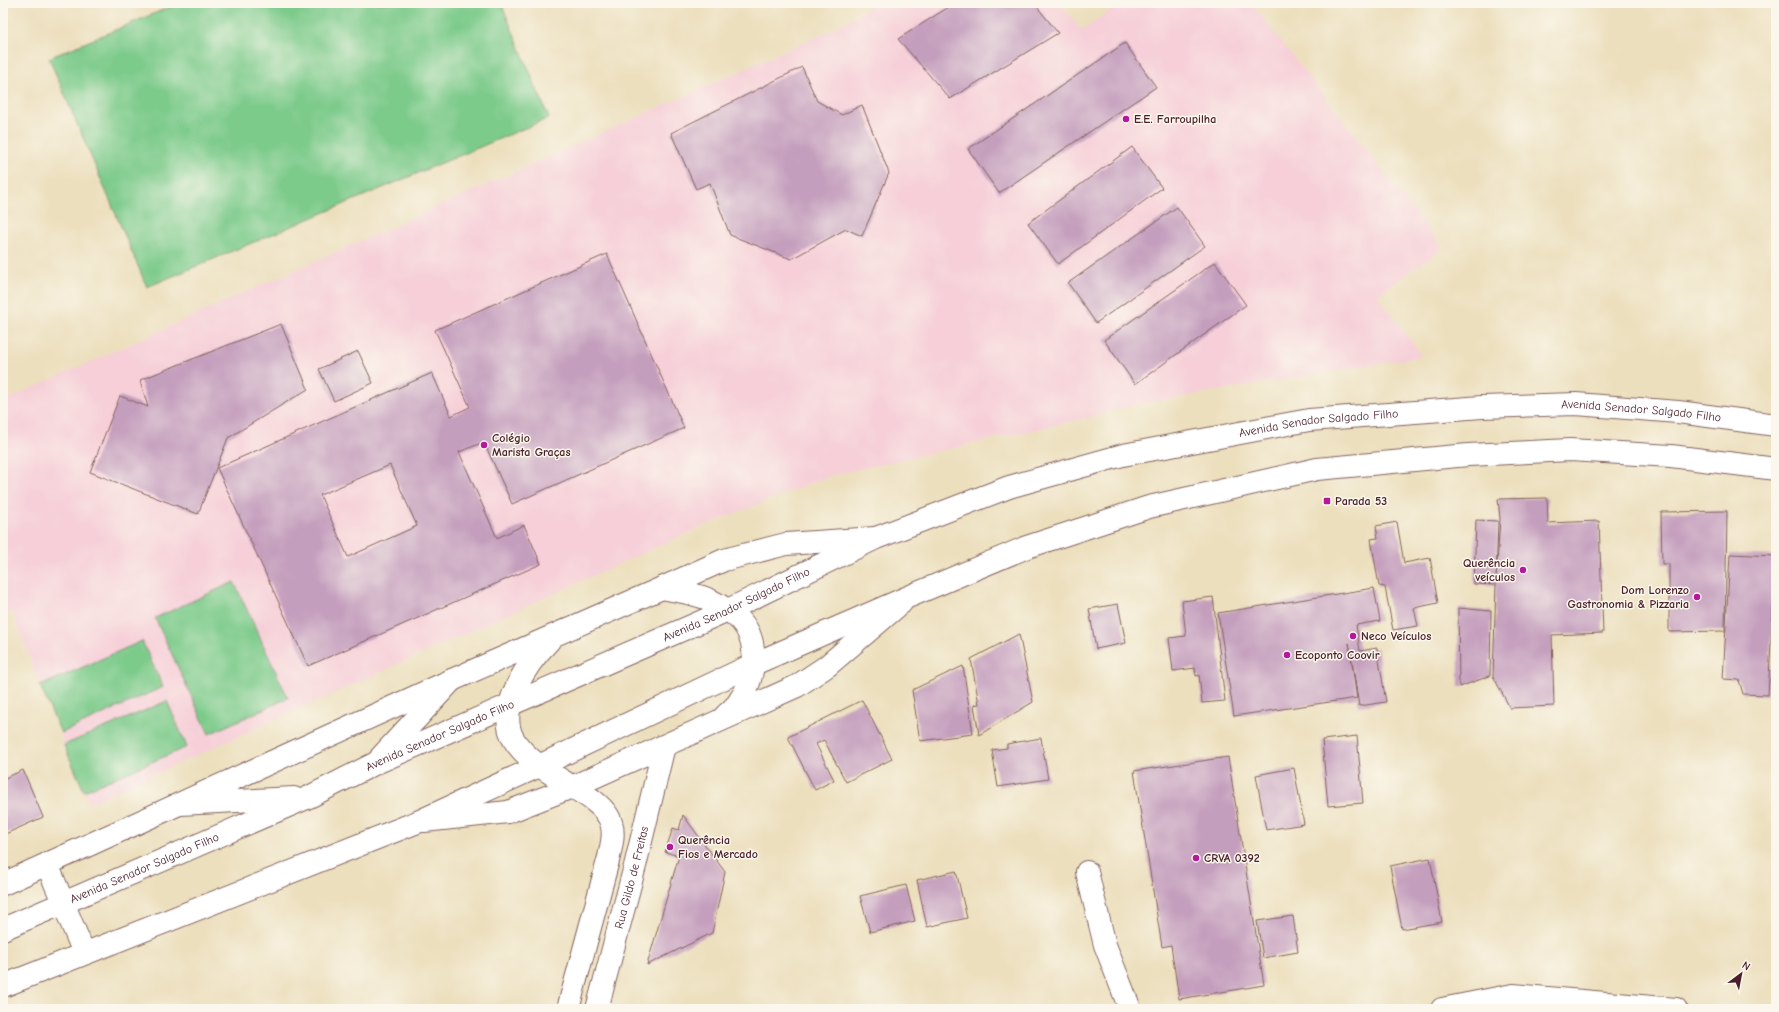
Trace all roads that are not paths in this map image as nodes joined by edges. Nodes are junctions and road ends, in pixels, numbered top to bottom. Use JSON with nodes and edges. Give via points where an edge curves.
{"nodes":[{"id":1,"x":1776,"y":425,"type":"edge"},
{"id":2,"x":1776,"y":469,"type":"edge"},
{"id":3,"x":876,"y":538,"type":"junction"},
{"id":4,"x":662,"y":588,"type":"junction"},
{"id":5,"x":908,"y":597,"type":"junction"},
{"id":6,"x":728,"y":610,"type":"junction"},
{"id":7,"x":552,"y":637,"type":"junction"},
{"id":8,"x":754,"y":664,"type":"junction"},
{"id":9,"x":452,"y":680,"type":"junction"},
{"id":10,"x":509,"y":705,"type":"junction"},
{"id":11,"x":720,"y":721,"type":"junction"},
{"id":12,"x":664,"y":746,"type":"junction"},
{"id":13,"x":376,"y":762,"type":"junction"},
{"id":14,"x":539,"y":766,"type":"junction"},
{"id":15,"x":572,"y":787,"type":"junction"},
{"id":16,"x":309,"y":797,"type":"junction"},
{"id":17,"x":180,"y":804,"type":"junction"},
{"id":18,"x":420,"y":821,"type":"junction"},
{"id":19,"x":609,"y":857,"type":"junction"},
{"id":20,"x":47,"y":864,"type":"junction"},
{"id":21,"x":635,"y":866,"type":"junction"},
{"id":22,"x":1087,"y":872,"type":"dead end"},
{"id":23,"x":3,"y":884,"type":"edge"},
{"id":24,"x":63,"y":903,"type":"junction"},
{"id":25,"x":3,"y":929,"type":"edge"},
{"id":26,"x":84,"y":953,"type":"junction"},
{"id":27,"x":3,"y":986,"type":"edge"},
{"id":28,"x":568,"y":1009,"type":"edge"},
{"id":29,"x":598,"y":1009,"type":"edge"},
{"id":30,"x":1130,"y":1009,"type":"edge"},
{"id":31,"x":1442,"y":1009,"type":"edge"},
{"id":32,"x":1676,"y":1009,"type":"edge"}],
"edges":[{"from":1,"to":3,"type":"main road","name":"Avenida Senador Salgado Filho","via":[[1678,412],[1576,404],[1482,407],[1309,420],[1123,455],[1010,487]]},
{"from":2,"to":5,"type":"main road","via":[[1671,456],[1570,450],[1468,455],[1317,469],[1149,507],[1027,547]]},
{"from":3,"to":4,"type":"main road","name":"Avenida Senador Salgado Filho","via":[[786,544],[724,560]]},
{"from":3,"to":6,"type":"main road","name":"Avenida Senador Salgado Filho"},
{"from":4,"to":6,"type":"main road","via":[[709,599]]},
{"from":4,"to":7,"type":"main road","name":"Avenida Senador Salgado Filho"},
{"from":5,"to":8,"type":"main road"},
{"from":5,"to":11,"type":"main road","via":[[827,666],[804,682]]},
{"from":6,"to":8,"type":"main road","via":[[748,632]]},
{"from":6,"to":10,"type":"main road","name":"Avenida Senador Salgado Filho"},
{"from":7,"to":9,"type":"main road","name":"Avenida Senador Salgado Filho"},
{"from":7,"to":10,"type":"main road","via":[[536,654],[522,675]]},
{"from":8,"to":11,"type":"main road","via":[[748,684],[738,703]]},
{"from":8,"to":14,"type":"main road"},
{"from":9,"to":13,"type":"main road"},
{"from":9,"to":17,"type":"main road","name":"Avenida Senador Salgado Filho"},
{"from":10,"to":13,"type":"main road","name":"Avenida Senador Salgado Filho"},
{"from":10,"to":14,"type":"main road","via":[[509,724],[513,739]]},
{"from":11,"to":12,"type":"main road"},
{"from":12,"to":15,"type":"main road"},
{"from":12,"to":21,"type":"main road","name":"Rua Gildo de Freitas"},
{"from":13,"to":16,"type":"main road","name":"Avenida Senador Salgado Filho"},
{"from":14,"to":15,"type":"main road"},
{"from":14,"to":18,"type":"main road"},
{"from":15,"to":18,"type":"main road","via":[[508,812]]},
{"from":15,"to":19,"type":"main road","via":[[593,800],[608,816],[613,834]]},
{"from":16,"to":17,"type":"main road"},
{"from":16,"to":24,"type":"main road","name":"Avenida Senador Salgado Filho"},
{"from":17,"to":20,"type":"main road","name":"Avenida Senador Salgado Filho"},
{"from":18,"to":26,"type":"main road"},
{"from":19,"to":21,"type":"main road"},
{"from":19,"to":28,"type":"main road"},
{"from":20,"to":23,"type":"main road","name":"Avenida Senador Salgado Filho"},
{"from":20,"to":24,"type":"main road"},
{"from":21,"to":29,"type":"main road","name":"Rua Gildo de Freitas"},
{"from":22,"to":30,"type":"main road","via":[[1105,945]]},
{"from":24,"to":25,"type":"main road","name":"Avenida Senador Salgado Filho"},
{"from":24,"to":26,"type":"main road"},
{"from":26,"to":27,"type":"main road"},
{"from":31,"to":32,"type":"main road","via":[[1513,995]]}]}
